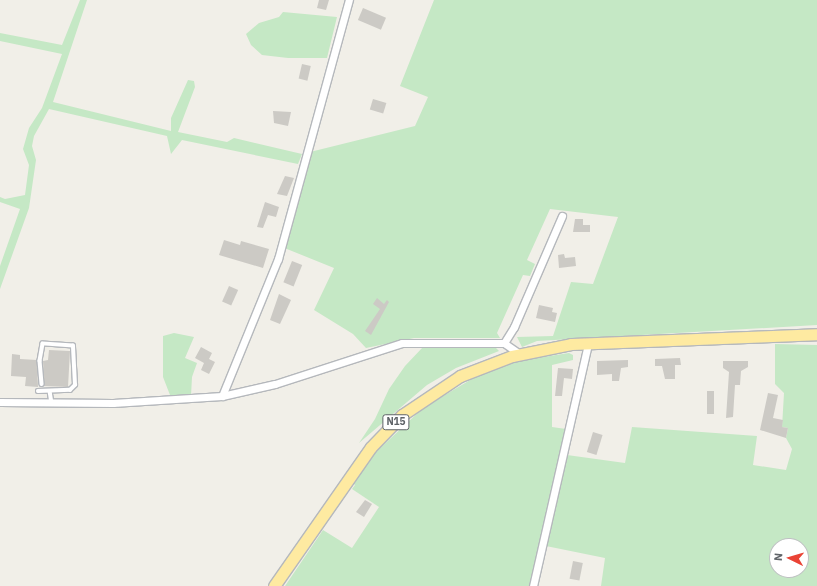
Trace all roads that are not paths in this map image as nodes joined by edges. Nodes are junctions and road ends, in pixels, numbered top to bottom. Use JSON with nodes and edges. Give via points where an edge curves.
{"nodes":[{"id":1,"x":349,"y":0,"type":"edge"},
{"id":2,"x":562,"y":216,"type":"dead end"},
{"id":3,"x":817,"y":334,"type":"edge"},
{"id":4,"x":504,"y":343,"type":"junction"},
{"id":5,"x":588,"y":343,"type":"junction"},
{"id":6,"x":520,"y":354,"type":"junction"},
{"id":7,"x":42,"y":384,"type":"dead end"},
{"id":8,"x":38,"y":391,"type":"dead end"},
{"id":9,"x":50,"y":392,"type":"junction"},
{"id":10,"x":222,"y":396,"type":"junction"},
{"id":11,"x":0,"y":402,"type":"edge"},
{"id":12,"x":52,"y":403,"type":"junction"},
{"id":13,"x":274,"y":586,"type":"edge"},
{"id":14,"x":533,"y":586,"type":"edge"}],
"edges":[{"from":1,"to":10,"type":"street","via":[[278,259]]},
{"from":2,"to":4,"type":"street","via":[[514,327]]},
{"from":3,"to":5,"type":"highway","number":"N15"},
{"from":4,"to":6,"type":"street"},
{"from":4,"to":10,"type":"street","via":[[402,343],[275,384]]},
{"from":5,"to":6,"type":"highway","number":"N15"},
{"from":5,"to":14,"type":"street"},
{"from":6,"to":13,"type":"highway","number":"N15","via":[[460,376],[402,415],[350,473]]},
{"from":7,"to":9,"type":"lane","via":[[40,361],[43,344],[73,346],[75,385],[70,390]]},
{"from":8,"to":9,"type":"lane"},
{"from":9,"to":12,"type":"lane"},
{"from":10,"to":12,"type":"street"},
{"from":11,"to":12,"type":"street"}]}
